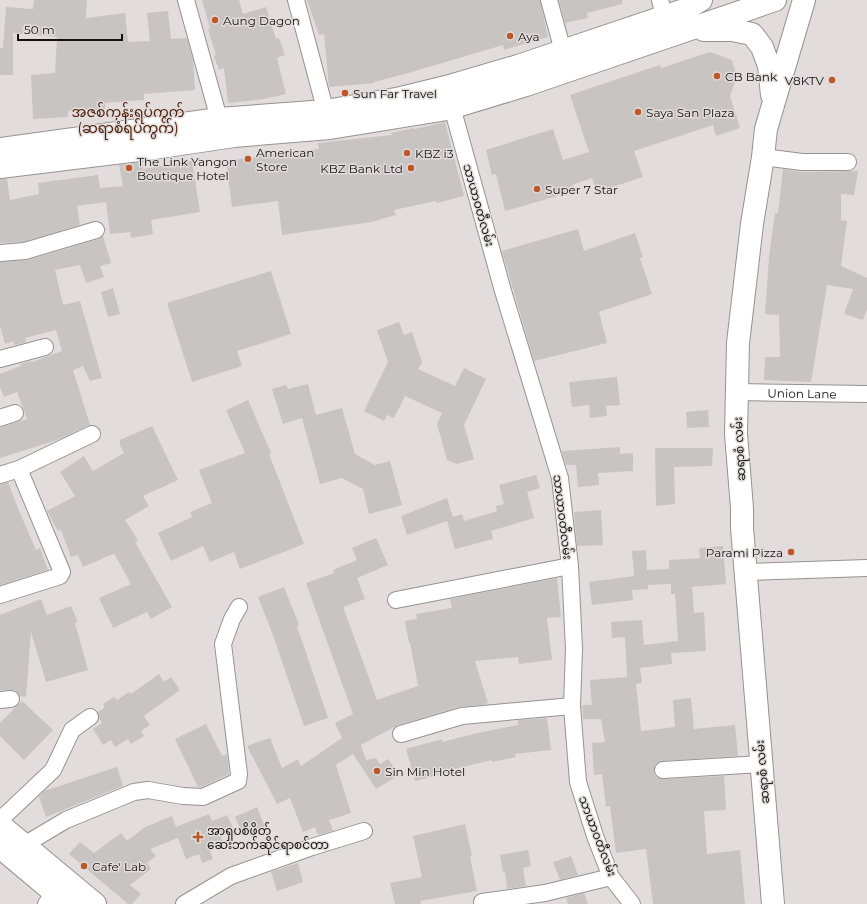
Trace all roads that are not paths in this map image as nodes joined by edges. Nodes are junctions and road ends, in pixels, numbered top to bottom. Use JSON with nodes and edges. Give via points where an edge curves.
{"nodes":[{"id":1,"x":186,"y":0,"type":"edge"},
{"id":2,"x":296,"y":0,"type":"edge"},
{"id":3,"x":549,"y":0,"type":"edge"},
{"id":4,"x":714,"y":0,"type":"edge"},
{"id":5,"x":775,"y":0,"type":"edge"},
{"id":6,"x":804,"y":0,"type":"edge"},
{"id":7,"x":677,"y":6,"type":"edge"},
{"id":8,"x":681,"y":31,"type":"junction"},
{"id":9,"x":562,"y":51,"type":"junction"},
{"id":10,"x":592,"y":51,"type":"junction"},
{"id":11,"x":449,"y":97,"type":"junction"},
{"id":12,"x":773,"y":103,"type":"junction"},
{"id":13,"x":219,"y":118,"type":"junction"},
{"id":14,"x":328,"y":120,"type":"junction"},
{"id":15,"x":0,"y":149,"type":"edge"},
{"id":16,"x":763,"y":157,"type":"junction"},
{"id":17,"x":848,"y":162,"type":"dead end"},
{"id":18,"x":0,"y":167,"type":"edge"},
{"id":19,"x":96,"y":230,"type":"dead end"},
{"id":20,"x":0,"y":253,"type":"edge"},
{"id":21,"x":45,"y":347,"type":"dead end"},
{"id":22,"x":0,"y":359,"type":"edge"},
{"id":23,"x":737,"y":392,"type":"junction"},
{"id":24,"x":867,"y":394,"type":"edge"},
{"id":25,"x":92,"y":434,"type":"dead end"},
{"id":26,"x":19,"y":469,"type":"junction"},
{"id":27,"x":0,"y":476,"type":"edge"},
{"id":28,"x":570,"y":566,"type":"junction"},
{"id":29,"x":867,"y":568,"type":"edge"},
{"id":30,"x":746,"y":572,"type":"junction"},
{"id":31,"x":0,"y":595,"type":"edge"},
{"id":32,"x":396,"y":600,"type":"dead end"},
{"id":33,"x":240,"y":607,"type":"dead end"},
{"id":34,"x":572,"y":706,"type":"junction"},
{"id":35,"x":90,"y":717,"type":"dead end"},
{"id":36,"x":401,"y":734,"type":"dead end"},
{"id":37,"x":761,"y":764,"type":"junction"},
{"id":38,"x":663,"y":770,"type":"dead end"},
{"id":39,"x":0,"y":820,"type":"edge"},
{"id":40,"x":0,"y":825,"type":"edge"},
{"id":41,"x":364,"y":831,"type":"dead end"},
{"id":42,"x":24,"y":845,"type":"junction"},
{"id":43,"x":0,"y":847,"type":"edge"},
{"id":44,"x":611,"y":877,"type":"junction"},
{"id":45,"x":56,"y":900,"type":"edge"},
{"id":46,"x":482,"y":902,"type":"dead end"},
{"id":47,"x":95,"y":904,"type":"edge"},
{"id":48,"x":184,"y":904,"type":"edge"},
{"id":49,"x":632,"y":904,"type":"edge"},
{"id":50,"x":773,"y":904,"type":"edge"}],
"edges":[{"from":1,"to":13,"type":"street"},
{"from":2,"to":14,"type":"street"},
{"from":3,"to":9,"type":"street"},
{"from":4,"to":7,"type":"main road"},
{"from":5,"to":8,"type":"main road"},
{"from":6,"to":12,"type":"main road","name":"ဆရာစံ လမ်း"},
{"from":7,"to":10,"type":"main road"},
{"from":8,"to":10,"type":"main road"},
{"from":8,"to":12,"type":"main road","via":[[732,30],[752,34],[762,47],[769,66]]},
{"from":9,"to":10,"type":"main road"},
{"from":9,"to":11,"type":"main road"},
{"from":10,"to":11,"type":"main road","via":[[526,85]]},
{"from":11,"to":14,"type":"main road"},
{"from":11,"to":28,"type":"street","name":"သာယာဝတီလမ်း","via":[[503,291],[560,478]]},
{"from":12,"to":16,"type":"main road","name":"ဆရာစံ လမ်း","via":[[766,129]]},
{"from":13,"to":14,"type":"main road"},
{"from":13,"to":15,"type":"main road"},
{"from":14,"to":18,"type":"main road","via":[[147,149]]},
{"from":16,"to":17,"type":"street","via":[[802,162]]},
{"from":16,"to":23,"type":"main road","name":"ဆရာစံ လမ်း","via":[[738,343]]},
{"from":19,"to":20,"type":"street","via":[[24,251]]},
{"from":21,"to":22,"type":"street"},
{"from":23,"to":24,"type":"street","name":"Union Lane"},
{"from":23,"to":30,"type":"main road","name":"ဆရာစံ လမ်း","via":[[736,434]]},
{"from":25,"to":26,"type":"street"},
{"from":26,"to":27,"type":"street"},
{"from":26,"to":31,"type":"street","via":[[62,572],[60,576]]},
{"from":28,"to":32,"type":"street"},
{"from":28,"to":34,"type":"street","name":"သာယာဝတီလမ်း","via":[[574,649]]},
{"from":29,"to":30,"type":"street"},
{"from":30,"to":37,"type":"main road","name":"ဆရာစံ လမ်း"},
{"from":33,"to":42,"type":"street","via":[[232,619],[223,644],[240,774],[238,781],[203,797],[148,790],[134,792],[66,820]]},
{"from":34,"to":36,"type":"street","via":[[462,716]]},
{"from":34,"to":44,"type":"street","name":"သာယာဝတီလမ်း","via":[[578,782]]},
{"from":35,"to":39,"type":"street","via":[[72,730],[53,770]]},
{"from":37,"to":38,"type":"street"},
{"from":37,"to":50,"type":"main road","name":"ဆရာစံ လမ်း"},
{"from":40,"to":42,"type":"main road"},
{"from":41,"to":48,"type":"street","via":[[231,876]]},
{"from":42,"to":47,"type":"main road"},
{"from":43,"to":45,"type":"main road"},
{"from":44,"to":46,"type":"street","via":[[545,893]]},
{"from":44,"to":49,"type":"street","name":"သာယာဝတီလမ်း"}]}
